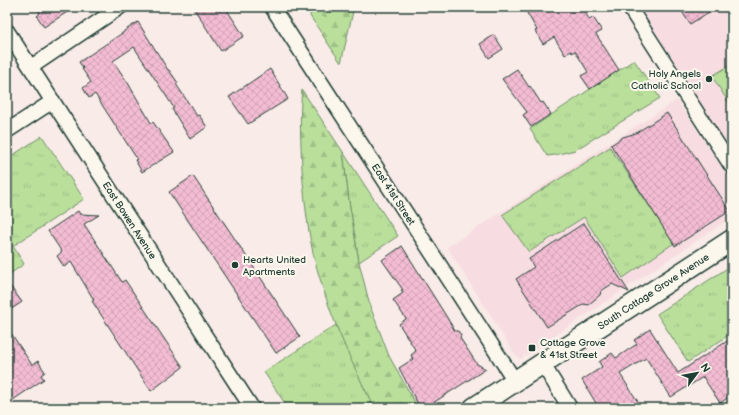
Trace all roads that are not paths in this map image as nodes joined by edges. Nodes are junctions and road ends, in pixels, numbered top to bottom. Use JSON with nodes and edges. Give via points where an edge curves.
{"nodes":[{"id":1,"x":120,"y":7,"type":"edge"},
{"id":2,"x":272,"y":7,"type":"edge"},
{"id":3,"x":629,"y":7,"type":"edge"},
{"id":4,"x":7,"y":31,"type":"edge"},
{"id":5,"x":31,"y":67,"type":"junction"},
{"id":6,"x":53,"y":101,"type":"junction"},
{"id":7,"x":7,"y":130,"type":"edge"},
{"id":8,"x":732,"y":167,"type":"edge"},
{"id":9,"x":732,"y":240,"type":"edge"},
{"id":10,"x":542,"y":364,"type":"junction"},
{"id":11,"x":515,"y":381,"type":"junction"},
{"id":12,"x":252,"y":408,"type":"edge"},
{"id":13,"x":474,"y":408,"type":"edge"},
{"id":14,"x":570,"y":408,"type":"edge"}],
"edges":[{"from":1,"to":5,"type":"street"},
{"from":2,"to":11,"type":"street","name":"East 41st Street"},
{"from":3,"to":8,"type":"street"},
{"from":4,"to":5,"type":"street","name":"East Bowen Avenue"},
{"from":5,"to":6,"type":"street","name":"East Bowen Avenue"},
{"from":6,"to":7,"type":"street"},
{"from":6,"to":12,"type":"street","name":"East Bowen Avenue"},
{"from":9,"to":10,"type":"main road","name":"South Cottage Grove Avenue"},
{"from":10,"to":11,"type":"main road","name":"South Cottage Grove Avenue"},
{"from":10,"to":14,"type":"street"},
{"from":11,"to":13,"type":"main road","name":"South Cottage Grove Avenue"}]}
